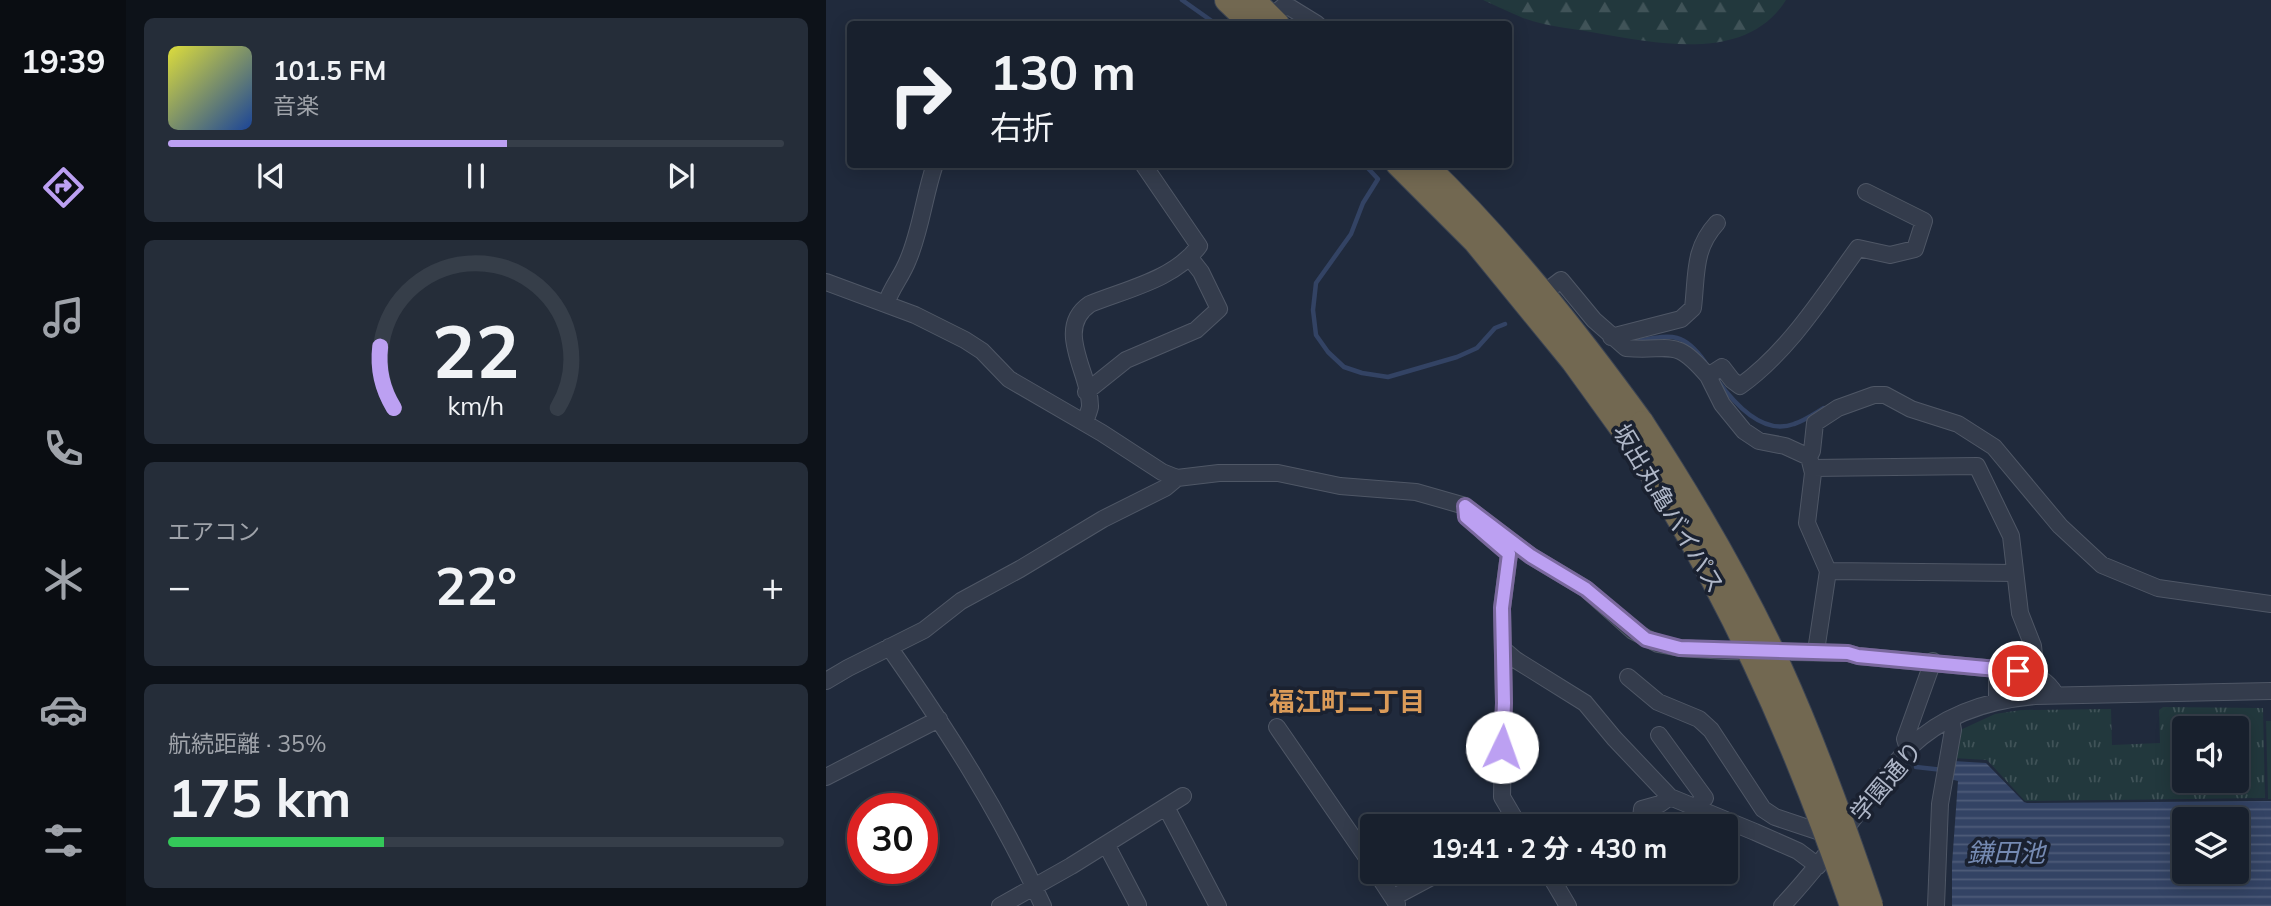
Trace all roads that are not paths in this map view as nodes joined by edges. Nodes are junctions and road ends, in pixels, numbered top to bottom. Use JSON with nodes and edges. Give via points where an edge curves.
{"nodes":[{"id":1,"x":1227,"y":0,"type":"edge"},
{"id":2,"x":1262,"y":18,"type":"edge"},
{"id":3,"x":1312,"y":21,"type":"edge"},
{"id":4,"x":935,"y":168,"type":"edge"},
{"id":5,"x":1146,"y":168,"type":"edge"},
{"id":6,"x":1402,"y":168,"type":"edge"},
{"id":7,"x":1428,"y":168,"type":"edge"},
{"id":8,"x":1866,"y":192,"type":"dead end"},
{"id":9,"x":1717,"y":223,"type":"dead end"},
{"id":10,"x":1191,"y":258,"type":"junction"},
{"id":11,"x":826,"y":282,"type":"edge"},
{"id":12,"x":1544,"y":293,"type":"junction"},
{"id":13,"x":886,"y":304,"type":"junction"},
{"id":14,"x":1611,"y":337,"type":"junction"},
{"id":15,"x":1712,"y":374,"type":"junction"},
{"id":16,"x":1086,"y":392,"type":"junction"},
{"id":17,"x":1085,"y":423,"type":"junction"},
{"id":18,"x":1633,"y":428,"type":"junction"},
{"id":19,"x":1810,"y":462,"type":"junction"},
{"id":20,"x":1177,"y":478,"type":"junction"},
{"id":21,"x":1465,"y":506,"type":"junction"},
{"id":22,"x":1828,"y":571,"type":"junction"},
{"id":23,"x":2015,"y":573,"type":"junction"},
{"id":24,"x":2271,"y":604,"type":"edge"},
{"id":25,"x":889,"y":647,"type":"junction"},
{"id":26,"x":1503,"y":649,"type":"junction"},
{"id":27,"x":1816,"y":651,"type":"junction"},
{"id":28,"x":1933,"y":661,"type":"junction"},
{"id":29,"x":1997,"y":668,"type":"junction"},
{"id":30,"x":2036,"y":676,"type":"junction"},
{"id":31,"x":1628,"y":677,"type":"dead end"},
{"id":32,"x":826,"y":681,"type":"edge"},
{"id":33,"x":2271,"y":691,"type":"edge"},
{"id":34,"x":2056,"y":695,"type":"junction"},
{"id":35,"x":1997,"y":701,"type":"junction"},
{"id":36,"x":939,"y":719,"type":"junction"},
{"id":37,"x":1951,"y":719,"type":"junction"},
{"id":38,"x":1277,"y":727,"type":"dead end"},
{"id":39,"x":1659,"y":735,"type":"dead end"},
{"id":40,"x":1908,"y":749,"type":"junction"},
{"id":41,"x":826,"y":778,"type":"edge"},
{"id":42,"x":1183,"y":796,"type":"dead end"},
{"id":43,"x":1670,"y":797,"type":"junction"},
{"id":44,"x":1166,"y":807,"type":"junction"},
{"id":45,"x":1694,"y":808,"type":"junction"},
{"id":46,"x":1510,"y":814,"type":"edge"},
{"id":47,"x":1641,"y":814,"type":"edge"},
{"id":48,"x":1837,"y":840,"type":"junction"},
{"id":49,"x":1106,"y":844,"type":"junction"},
{"id":50,"x":1360,"y":848,"type":"edge"},
{"id":51,"x":1818,"y":866,"type":"junction"},
{"id":52,"x":1384,"y":884,"type":"edge"},
{"id":53,"x":1423,"y":884,"type":"edge"},
{"id":54,"x":1555,"y":884,"type":"edge"},
{"id":55,"x":1034,"y":887,"type":"junction"},
{"id":56,"x":1396,"y":902,"type":"edge"},
{"id":57,"x":1138,"y":905,"type":"edge"},
{"id":58,"x":1000,"y":906,"type":"edge"},
{"id":59,"x":1043,"y":906,"type":"edge"},
{"id":60,"x":1218,"y":906,"type":"edge"},
{"id":61,"x":1568,"y":906,"type":"edge"},
{"id":62,"x":1782,"y":906,"type":"edge"},
{"id":63,"x":1852,"y":906,"type":"edge"},
{"id":64,"x":1871,"y":906,"type":"edge"},
{"id":65,"x":1936,"y":906,"type":"edge"}],
"edges":[{"from":1,"to":2,"type":"highway"},
{"from":2,"to":3,"type":"street","via":[[1284,6]]},
{"from":4,"to":13,"type":"street","via":[[908,261]]},
{"from":5,"to":10,"type":"street","via":[[1199,246]]},
{"from":6,"to":18,"type":"highway","name":"坂出丸亀バイパス","via":[[1475,241]]},
{"from":7,"to":12,"type":"highway","name":"坂出丸亀バイパス"},
{"from":8,"to":15,"type":"street","via":[[1924,221],[1914,249],[1890,255],[1858,248],[1759,373],[1741,386],[1722,367]]},
{"from":9,"to":14,"type":"street","via":[[1699,250],[1693,308],[1681,319]]},
{"from":10,"to":16,"type":"street","via":[[1153,281],[1081,310],[1074,345]]},
{"from":10,"to":16,"type":"street","via":[[1219,309],[1196,330],[1126,360]]},
{"from":11,"to":13,"type":"street"},
{"from":12,"to":14,"type":"street","via":[[1561,280]]},
{"from":12,"to":18,"type":"highway","name":"坂出丸亀バイパス"},
{"from":13,"to":17,"type":"street","via":[[965,340],[1009,379]]},
{"from":14,"to":15,"type":"street","via":[[1626,348],[1676,347]]},
{"from":15,"to":19,"type":"street","via":[[1722,404],[1744,430]]},
{"from":16,"to":17,"type":"street","via":[[1090,407]]},
{"from":17,"to":20,"type":"street"},
{"from":18,"to":63,"type":"highway","name":"坂出丸亀バイパス","bridge":true,"via":[[1655,477],[1734,618],[1796,754]]},
{"from":18,"to":64,"type":"highway","name":"坂出丸亀バイパス","bridge":true,"via":[[1712,536],[1779,667]]},
{"from":19,"to":22,"type":"street","via":[[1814,473],[1807,523]]},
{"from":19,"to":23,"type":"street","via":[[1977,466],[2011,536]]},
{"from":19,"to":24,"type":"street","via":[[1815,423],[1838,408],[1885,395],[1958,424],[1994,447],[2060,526],[2102,565],[2158,588]]},
{"from":20,"to":21,"type":"street","via":[[1278,473],[1340,486],[1416,492]]},
{"from":20,"to":25,"type":"street"},
{"from":21,"to":26,"type":"street","via":[[1466,517],[1509,554],[1502,608]]},
{"from":21,"to":27,"type":"street","via":[[1531,556],[1586,589],[1646,639],[1680,648]]},
{"from":22,"to":23,"type":"street"},
{"from":22,"to":27,"type":"street"},
{"from":23,"to":30,"type":"street"},
{"from":25,"to":32,"type":"street"},
{"from":25,"to":36,"type":"street"},
{"from":26,"to":43,"type":"street","via":[[1585,703]]},
{"from":26,"to":46,"type":"street","via":[[1502,797]]},
{"from":27,"to":28,"type":"street"},
{"from":28,"to":29,"type":"street"},
{"from":28,"to":40,"type":"street","via":[[1905,739]]},
{"from":29,"to":30,"type":"street"},
{"from":29,"to":35,"type":"street"},
{"from":30,"to":34,"type":"street","via":[[2050,684]]},
{"from":31,"to":48,"type":"street","via":[[1658,702],[1699,719],[1711,730],[1763,809]]},
{"from":33,"to":34,"type":"street","name":"学園通り"},
{"from":34,"to":35,"type":"street","name":"学園通り"},
{"from":35,"to":37,"type":"street","name":"学園通り"},
{"from":36,"to":41,"type":"street"},
{"from":36,"to":55,"type":"street"},
{"from":37,"to":40,"type":"street","name":"学園通り"},
{"from":37,"to":65,"type":"street","via":[[1938,831]]},
{"from":38,"to":50,"type":"street"},
{"from":39,"to":45,"type":"street","via":[[1705,798]]},
{"from":40,"to":48,"type":"street","name":"学園通り"},
{"from":42,"to":44,"type":"street"},
{"from":43,"to":45,"type":"street"},
{"from":43,"to":47,"type":"street","via":[[1642,809]]},
{"from":44,"to":49,"type":"street"},
{"from":44,"to":60,"type":"street"},
{"from":45,"to":51,"type":"street","via":[[1798,851]]},
{"from":48,"to":51,"type":"street","name":"学園通り"},
{"from":49,"to":55,"type":"street"},
{"from":49,"to":57,"type":"street"},
{"from":51,"to":62,"type":"street","name":"学園通り"},
{"from":52,"to":56,"type":"street"},
{"from":53,"to":56,"type":"street"},
{"from":54,"to":61,"type":"street"},
{"from":55,"to":58,"type":"street"},
{"from":55,"to":59,"type":"street"}]}
